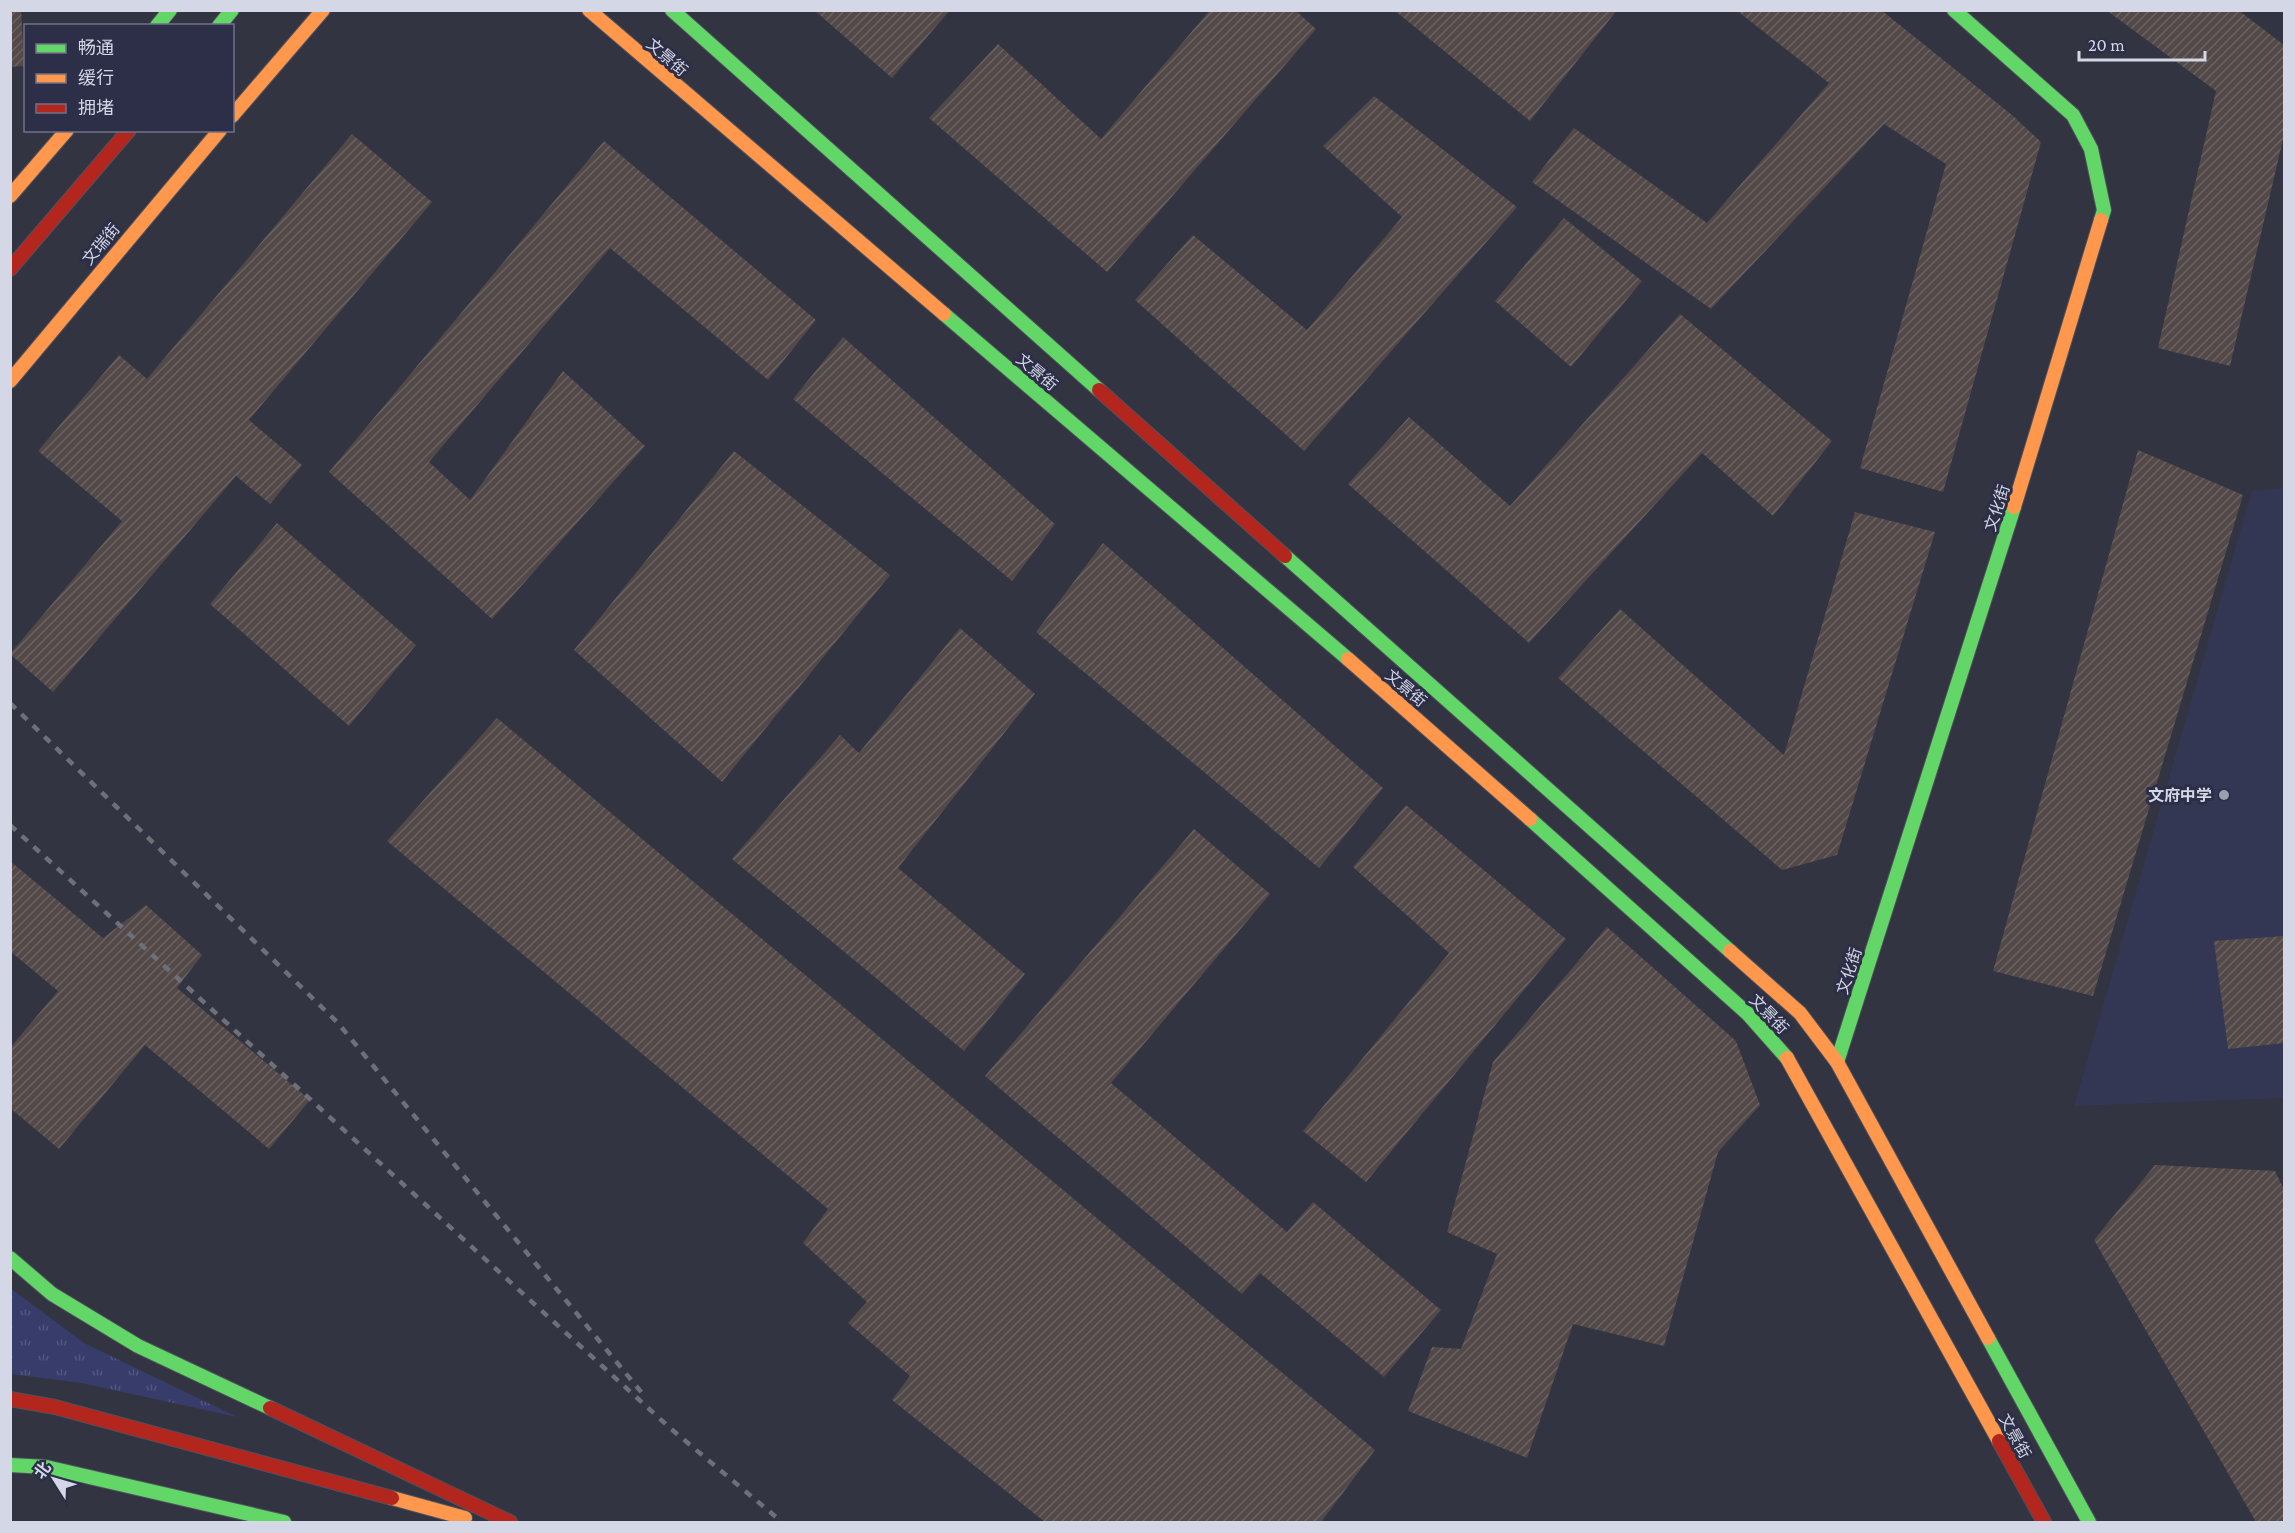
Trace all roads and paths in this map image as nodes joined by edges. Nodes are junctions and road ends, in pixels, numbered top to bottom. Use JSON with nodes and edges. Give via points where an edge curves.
{"nodes":[{"id":1,"x":170,"y":10,"type":"edge"},
{"id":2,"x":232,"y":10,"type":"edge"},
{"id":3,"x":323,"y":10,"type":"edge"},
{"id":4,"x":589,"y":10,"type":"edge"},
{"id":5,"x":672,"y":10,"type":"edge"},
{"id":6,"x":1954,"y":10,"type":"edge"},
{"id":7,"x":159,"y":24,"type":"edge"},
{"id":8,"x":221,"y":24,"type":"edge"},
{"id":9,"x":234,"y":114,"type":"edge"},
{"id":10,"x":65,"y":132,"type":"edge"},
{"id":11,"x":127,"y":132,"type":"edge"},
{"id":12,"x":218,"y":132,"type":"edge"},
{"id":13,"x":10,"y":196,"type":"edge"},
{"id":14,"x":10,"y":269,"type":"edge"},
{"id":15,"x":10,"y":381,"type":"edge"},
{"id":16,"x":1837,"y":1062,"type":"junction"},
{"id":17,"x":10,"y":1258,"type":"edge"},
{"id":18,"x":10,"y":1399,"type":"edge"},
{"id":19,"x":10,"y":1465,"type":"edge"},
{"id":20,"x":284,"y":1522,"type":"edge"},
{"id":21,"x":481,"y":1522,"type":"edge"},
{"id":22,"x":510,"y":1522,"type":"edge"},
{"id":23,"x":2044,"y":1522,"type":"edge"},
{"id":24,"x":2089,"y":1522,"type":"edge"}],
"edges":[{"from":1,"to":7,"type":"main road"},
{"from":2,"to":8,"type":"main road"},
{"from":3,"to":9,"type":"main road"},
{"from":4,"to":23,"type":"main road","name":"文景街","via":[[1435,734],[1748,1014],[1785,1054]]},
{"from":5,"to":16,"type":"main road","name":"文景街","via":[[1800,1013]]},
{"from":6,"to":16,"type":"main road","name":"文化街","via":[[2073,115],[2091,148],[2104,210],[2043,418]]},
{"from":10,"to":13,"type":"main road"},
{"from":11,"to":14,"type":"main road"},
{"from":12,"to":15,"type":"main road","name":"文瑞街"},
{"from":16,"to":24,"type":"main road","name":"文景街"},
{"from":17,"to":22,"type":"main road","via":[[52,1294],[138,1346]]},
{"from":18,"to":21,"type":"main road","via":[[55,1407]]},
{"from":19,"to":20,"type":"main road","via":[[46,1467]]}]}
